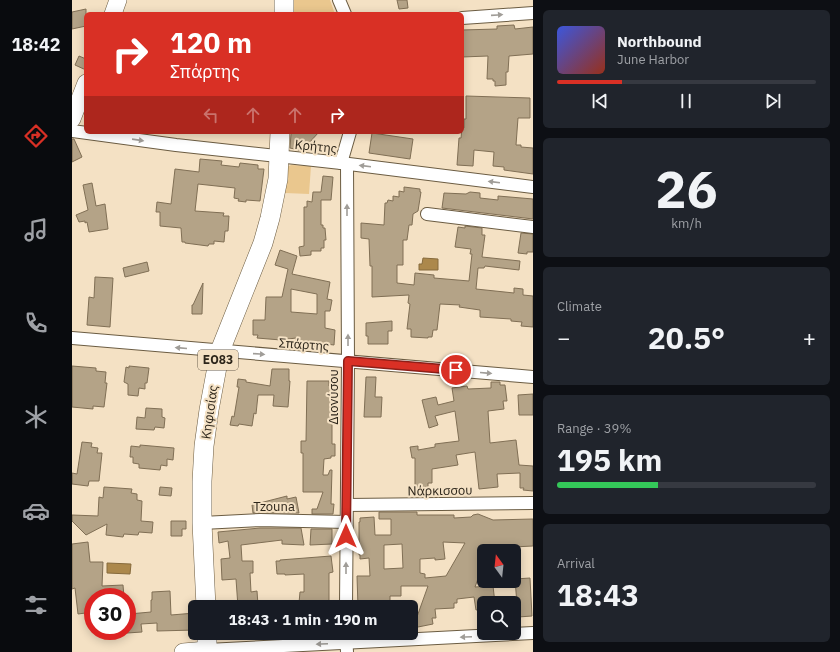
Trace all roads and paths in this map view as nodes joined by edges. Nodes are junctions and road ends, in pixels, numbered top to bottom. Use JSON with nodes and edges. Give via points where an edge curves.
{"nodes":[{"id":1,"x":118,"y":0,"type":"edge"},
{"id":2,"x":284,"y":0,"type":"edge"},
{"id":3,"x":339,"y":0,"type":"edge"},
{"id":4,"x":114,"y":12,"type":"edge"},
{"id":5,"x":284,"y":12,"type":"edge"},
{"id":6,"x":344,"y":12,"type":"edge"},
{"id":7,"x":533,"y":13,"type":"edge"},
{"id":8,"x":464,"y":18,"type":"edge"},
{"id":9,"x":84,"y":88,"type":"edge"},
{"id":10,"x":72,"y":119,"type":"edge"},
{"id":11,"x":72,"y":131,"type":"edge"},
{"id":12,"x":84,"y":133,"type":"edge"},
{"id":13,"x":94,"y":134,"type":"edge"},
{"id":14,"x":280,"y":134,"type":"edge"},
{"id":15,"x":350,"y":134,"type":"edge"},
{"id":16,"x":280,"y":157,"type":"junction"},
{"id":17,"x":344,"y":163,"type":"junction"},
{"id":18,"x":533,"y":187,"type":"edge"},
{"id":19,"x":427,"y":214,"type":"dead end"},
{"id":20,"x":533,"y":227,"type":"edge"},
{"id":21,"x":72,"y":338,"type":"edge"},
{"id":22,"x":220,"y":351,"type":"junction"},
{"id":23,"x":348,"y":361,"type":"junction"},
{"id":24,"x":533,"y":377,"type":"edge"},
{"id":25,"x":533,"y":503,"type":"edge"},
{"id":26,"x":347,"y":505,"type":"junction"},
{"id":27,"x":346,"y":522,"type":"junction"},
{"id":28,"x":202,"y":524,"type":"junction"},
{"id":29,"x":206,"y":600,"type":"edge"},
{"id":30,"x":346,"y":600,"type":"edge"},
{"id":31,"x":533,"y":633,"type":"edge"},
{"id":32,"x":346,"y":643,"type":"edge"},
{"id":33,"x":207,"y":645,"type":"edge"},
{"id":34,"x":183,"y":652,"type":"edge"}],
"edges":[{"from":1,"to":4,"type":"street"},
{"from":2,"to":5,"type":"main road"},
{"from":3,"to":6,"type":"street"},
{"from":8,"to":7,"type":"street","one_way":true},
{"from":9,"to":10,"type":"street"},
{"from":11,"to":12,"type":"street","name":"Κρήτης","one_way":true},
{"from":13,"to":16,"type":"street","name":"Κρήτης","one_way":true},
{"from":14,"to":16,"type":"main road","name":"Κηφισίας","number":"ΕΟ83"},
{"from":15,"to":17,"type":"street","name":"Διονύσου"},
{"from":16,"to":17,"type":"street","name":"Κρήτης"},
{"from":16,"to":22,"type":"main road","name":"Κηφισίας","number":"ΕΟ83","via":[[275,200],[265,237]]},
{"from":18,"to":17,"type":"street","name":"Κρήτης","one_way":true},
{"from":23,"to":17,"type":"street","name":"Διονύσου","one_way":true},
{"from":19,"to":20,"type":"street"},
{"from":22,"to":21,"type":"street","name":"Σπάρτης","one_way":true},
{"from":22,"to":23,"type":"street","name":"Σπάρτης","one_way":true},
{"from":22,"to":28,"type":"main road","name":"Κηφισίας","number":"ΕΟ83","via":[[204,446]]},
{"from":23,"to":24,"type":"street","name":"Σπάρτης","one_way":true},
{"from":23,"to":26,"type":"street","name":"Διονύσου"},
{"from":25,"to":26,"type":"street","name":"Νάρκισσου"},
{"from":26,"to":27,"type":"street","name":"Διονύσου"},
{"from":27,"to":28,"type":"street","name":"Tzouna","via":[[260,520]]},
{"from":30,"to":27,"type":"street","name":"Διονύσου","one_way":true},
{"from":28,"to":29,"type":"main road","name":"Κηφισίας","number":"ΕΟ83"},
{"from":31,"to":32,"type":"street","one_way":true},
{"from":32,"to":33,"type":"street","one_way":true},
{"from":33,"to":34,"type":"street"}]}
